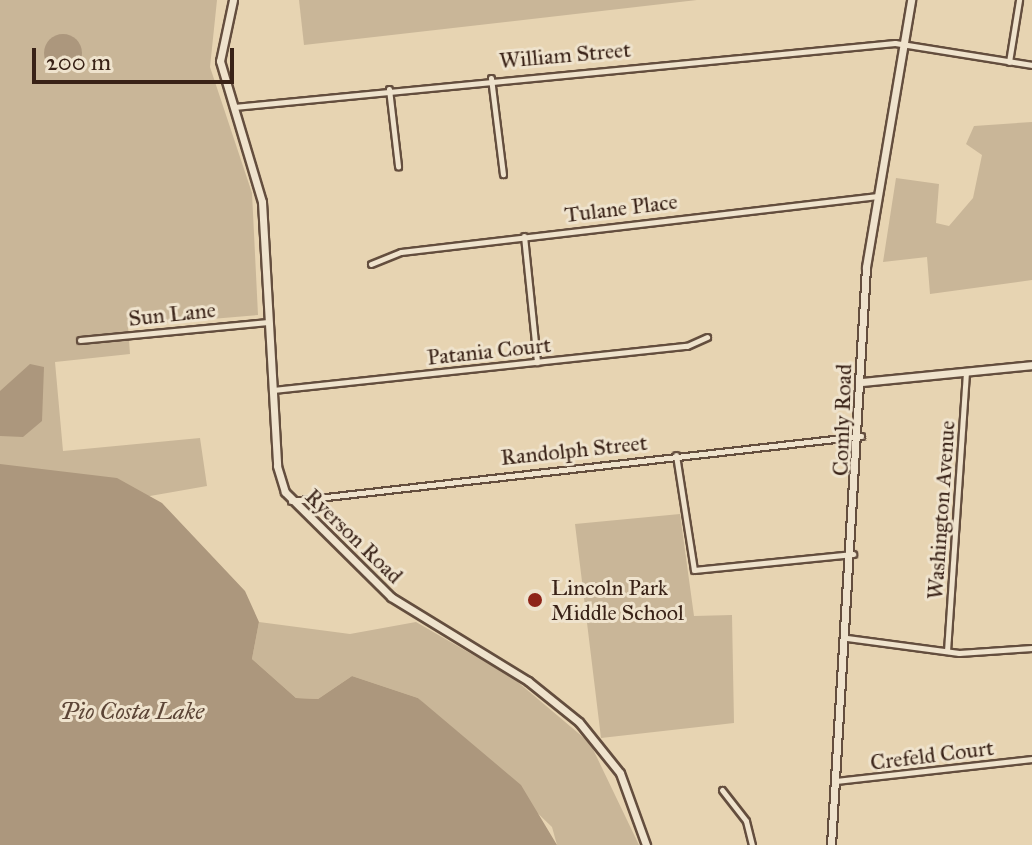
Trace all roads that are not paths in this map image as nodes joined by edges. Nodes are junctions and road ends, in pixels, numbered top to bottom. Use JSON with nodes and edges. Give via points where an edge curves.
{"nodes":[{"id":1,"x":233,"y":0,"type":"edge"},
{"id":2,"x":911,"y":0,"type":"edge"},
{"id":3,"x":1019,"y":0,"type":"edge"},
{"id":4,"x":904,"y":43,"type":"junction"},
{"id":5,"x":1009,"y":62,"type":"junction"},
{"id":6,"x":1032,"y":65,"type":"edge"},
{"id":7,"x":491,"y":78,"type":"junction"},
{"id":8,"x":389,"y":89,"type":"junction"},
{"id":9,"x":231,"y":107,"type":"junction"},
{"id":10,"x":398,"y":166,"type":"dead end"},
{"id":11,"x":503,"y":174,"type":"dead end"},
{"id":12,"x":878,"y":196,"type":"junction"},
{"id":13,"x":524,"y":236,"type":"junction"},
{"id":14,"x":371,"y":264,"type":"dead end"},
{"id":15,"x":268,"y":322,"type":"junction"},
{"id":16,"x":707,"y":337,"type":"dead end"},
{"id":17,"x":80,"y":340,"type":"dead end"},
{"id":18,"x":537,"y":362,"type":"junction"},
{"id":19,"x":1032,"y":365,"type":"edge"},
{"id":20,"x":966,"y":372,"type":"junction"},
{"id":21,"x":863,"y":382,"type":"junction"},
{"id":22,"x":273,"y":390,"type":"junction"},
{"id":23,"x":861,"y":436,"type":"junction"},
{"id":24,"x":676,"y":455,"type":"junction"},
{"id":25,"x":290,"y":501,"type":"junction"},
{"id":26,"x":853,"y":554,"type":"junction"},
{"id":27,"x":847,"y":638,"type":"junction"},
{"id":28,"x":1032,"y":648,"type":"edge"},
{"id":29,"x":947,"y":651,"type":"junction"},
{"id":30,"x":1032,"y":759,"type":"edge"},
{"id":31,"x":836,"y":781,"type":"junction"},
{"id":32,"x":722,"y":790,"type":"dead end"},
{"id":33,"x":646,"y":845,"type":"edge"},
{"id":34,"x":752,"y":845,"type":"edge"},
{"id":35,"x":831,"y":845,"type":"edge"}],
"edges":[{"from":1,"to":9,"type":"street","name":"Ryerson Road","via":[[220,47]]},
{"from":2,"to":4,"type":"street","name":"Comly Road"},
{"from":3,"to":5,"type":"street"},
{"from":4,"to":5,"type":"street","name":"William Street"},
{"from":4,"to":7,"type":"street","name":"William Street"},
{"from":4,"to":12,"type":"street","name":"Comly Road"},
{"from":5,"to":6,"type":"street","name":"William Street"},
{"from":7,"to":8,"type":"street","name":"William Street"},
{"from":7,"to":11,"type":"street"},
{"from":8,"to":9,"type":"street","name":"William Street"},
{"from":8,"to":10,"type":"street"},
{"from":9,"to":15,"type":"street","name":"Ryerson Road","via":[[262,202]]},
{"from":12,"to":13,"type":"street","name":"Tulane Place"},
{"from":12,"to":21,"type":"street","name":"Comly Road","via":[[864,291]]},
{"from":13,"to":14,"type":"street","name":"Tulane Place","via":[[401,252]]},
{"from":13,"to":18,"type":"street"},
{"from":15,"to":17,"type":"street","name":"Sun Lane"},
{"from":15,"to":22,"type":"street","name":"Ryerson Road"},
{"from":16,"to":18,"type":"street","name":"Patania Court","via":[[687,346]]},
{"from":18,"to":22,"type":"street","name":"Patania Court"},
{"from":19,"to":20,"type":"street"},
{"from":20,"to":21,"type":"street"},
{"from":20,"to":29,"type":"street","name":"Washington Avenue"},
{"from":21,"to":23,"type":"street","name":"Comly Road"},
{"from":22,"to":25,"type":"street","name":"Ryerson Road","via":[[277,466]]},
{"from":23,"to":24,"type":"street","name":"Randolph Street"},
{"from":23,"to":26,"type":"street","name":"Comly Road"},
{"from":24,"to":25,"type":"street","name":"Randolph Street"},
{"from":24,"to":26,"type":"street","via":[[693,569]]},
{"from":25,"to":33,"type":"street","name":"Ryerson Road","via":[[399,603],[510,669],[579,722],[620,773]]},
{"from":26,"to":27,"type":"street","name":"Comly Road"},
{"from":27,"to":29,"type":"street"},
{"from":27,"to":31,"type":"street","name":"Comly Road"},
{"from":28,"to":29,"type":"street"},
{"from":30,"to":31,"type":"street","name":"Crefeld Court"},
{"from":31,"to":35,"type":"street","name":"Comly Road"},
{"from":32,"to":34,"type":"street","via":[[746,821]]}]}
